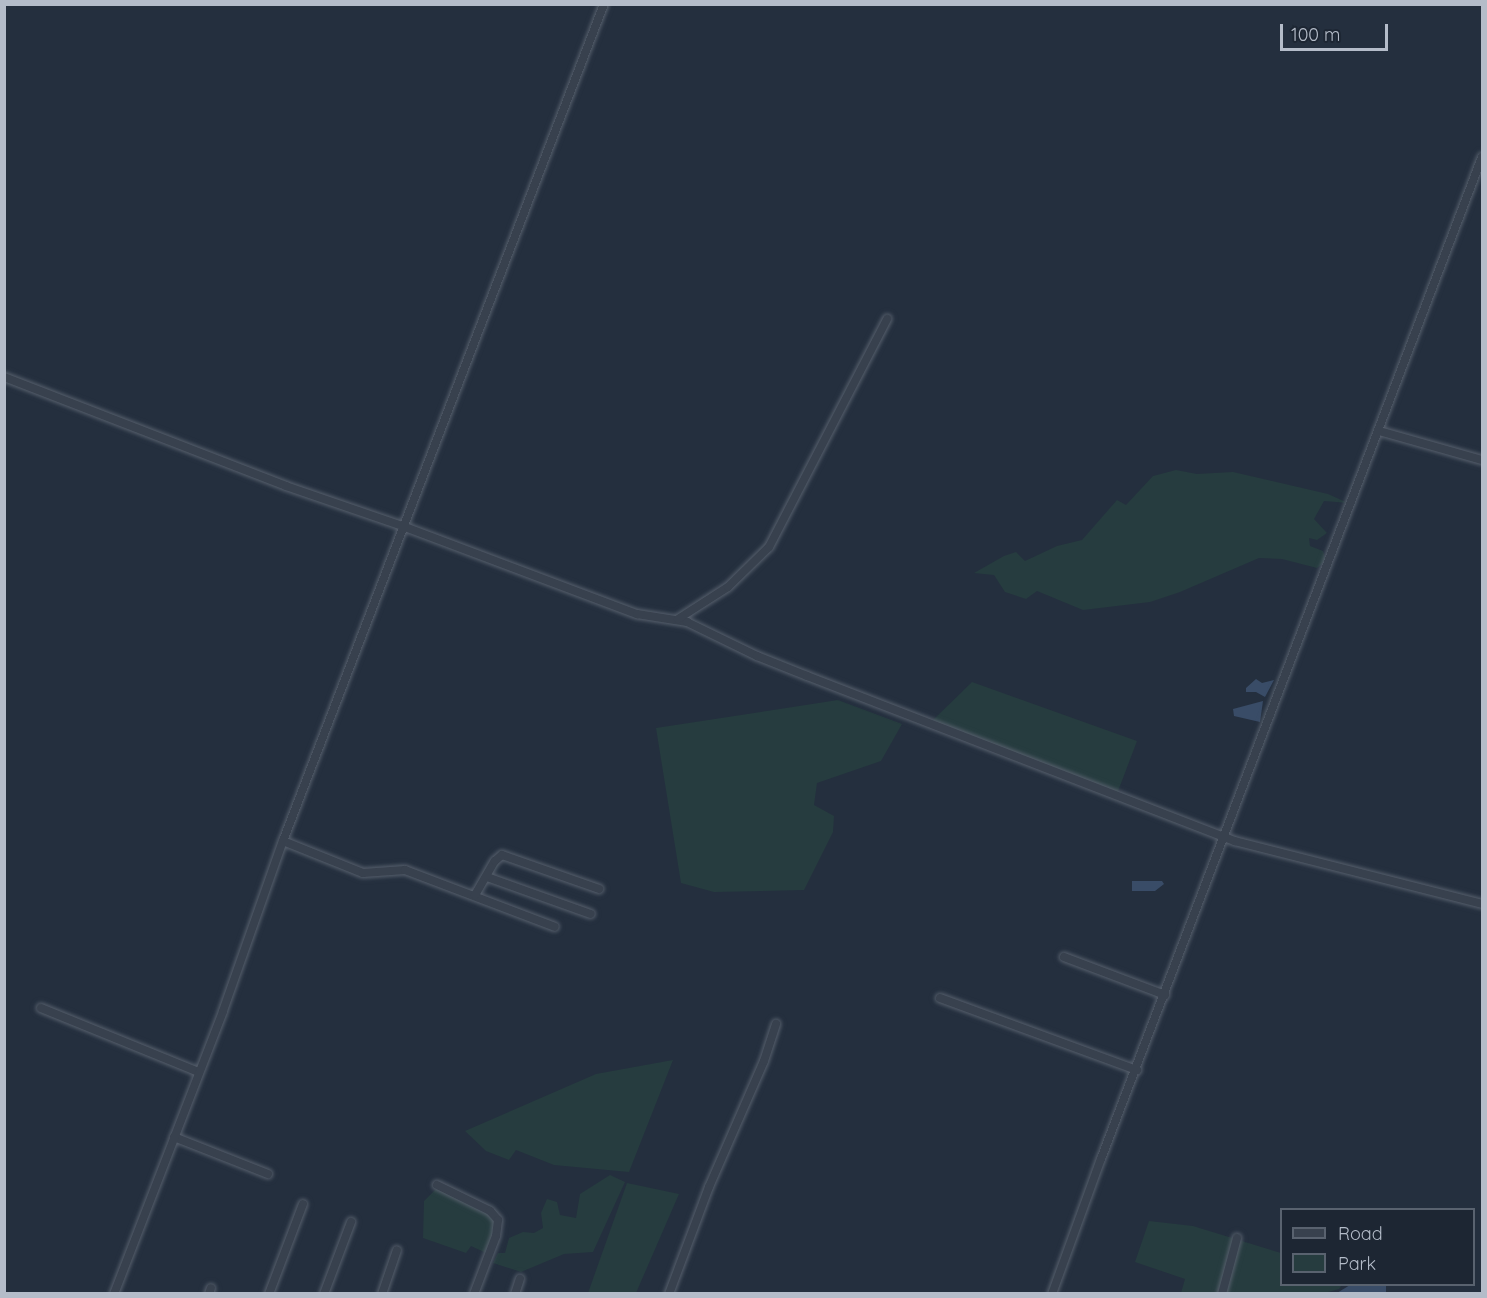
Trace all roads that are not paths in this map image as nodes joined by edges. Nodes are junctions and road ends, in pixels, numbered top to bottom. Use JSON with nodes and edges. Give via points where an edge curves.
{"nodes":[{"id":1,"x":604,"y":4,"type":"edge"},
{"id":2,"x":1482,"y":157,"type":"edge"},
{"id":3,"x":887,"y":319,"type":"dead end"},
{"id":4,"x":4,"y":377,"type":"edge"},
{"id":5,"x":1379,"y":431,"type":"junction"},
{"id":6,"x":1482,"y":460,"type":"edge"},
{"id":7,"x":405,"y":527,"type":"junction"},
{"id":8,"x":678,"y":619,"type":"junction"},
{"id":9,"x":1224,"y":836,"type":"junction"},
{"id":10,"x":283,"y":841,"type":"junction"},
{"id":11,"x":487,"y":877,"type":"junction"},
{"id":12,"x":599,"y":889,"type":"dead end"},
{"id":13,"x":474,"y":895,"type":"junction"},
{"id":14,"x":1482,"y":904,"type":"edge"},
{"id":15,"x":591,"y":914,"type":"dead end"},
{"id":16,"x":555,"y":927,"type":"dead end"},
{"id":17,"x":1064,"y":957,"type":"dead end"},
{"id":18,"x":1165,"y":995,"type":"junction"},
{"id":19,"x":940,"y":998,"type":"dead end"},
{"id":20,"x":42,"y":1008,"type":"dead end"},
{"id":21,"x":776,"y":1024,"type":"dead end"},
{"id":22,"x":1137,"y":1070,"type":"junction"},
{"id":23,"x":199,"y":1072,"type":"junction"},
{"id":24,"x":174,"y":1137,"type":"junction"},
{"id":25,"x":268,"y":1174,"type":"dead end"},
{"id":26,"x":436,"y":1185,"type":"dead end"},
{"id":27,"x":303,"y":1204,"type":"dead end"},
{"id":28,"x":351,"y":1222,"type":"dead end"},
{"id":29,"x":1237,"y":1238,"type":"dead end"},
{"id":30,"x":398,"y":1250,"type":"dead end"},
{"id":31,"x":520,"y":1279,"type":"dead end"},
{"id":32,"x":114,"y":1293,"type":"edge"},
{"id":33,"x":269,"y":1293,"type":"edge"},
{"id":34,"x":324,"y":1293,"type":"edge"},
{"id":35,"x":382,"y":1293,"type":"edge"},
{"id":36,"x":474,"y":1293,"type":"edge"},
{"id":37,"x":514,"y":1293,"type":"edge"},
{"id":38,"x":669,"y":1293,"type":"edge"},
{"id":39,"x":1052,"y":1293,"type":"edge"},
{"id":40,"x":1222,"y":1293,"type":"edge"}],
"edges":[{"from":1,"to":7,"type":"street"},
{"from":2,"to":5,"type":"street"},
{"from":3,"to":8,"type":"street","via":[[769,547],[728,587]]},
{"from":4,"to":7,"type":"street","via":[[286,486]]},
{"from":5,"to":6,"type":"street"},
{"from":5,"to":9,"type":"street"},
{"from":7,"to":8,"type":"street","via":[[643,616]]},
{"from":7,"to":10,"type":"street"},
{"from":8,"to":9,"type":"street","via":[[807,676]]},
{"from":9,"to":14,"type":"street"},
{"from":9,"to":18,"type":"street"},
{"from":10,"to":13,"type":"street","via":[[357,871],[370,874],[405,870]]},
{"from":10,"to":23,"type":"street"},
{"from":11,"to":12,"type":"street","via":[[502,855]]},
{"from":11,"to":13,"type":"street"},
{"from":11,"to":15,"type":"street"},
{"from":13,"to":16,"type":"street"},
{"from":17,"to":18,"type":"street"},
{"from":18,"to":22,"type":"street"},
{"from":19,"to":22,"type":"street"},
{"from":20,"to":23,"type":"street"},
{"from":21,"to":38,"type":"street"},
{"from":22,"to":39,"type":"street"},
{"from":23,"to":24,"type":"street"},
{"from":24,"to":25,"type":"street"},
{"from":24,"to":32,"type":"street"},
{"from":26,"to":36,"type":"street","via":[[490,1211],[498,1220],[496,1236]]},
{"from":27,"to":33,"type":"street"},
{"from":28,"to":34,"type":"street"},
{"from":29,"to":40,"type":"street"},
{"from":30,"to":35,"type":"street"},
{"from":31,"to":37,"type":"street"}]}
